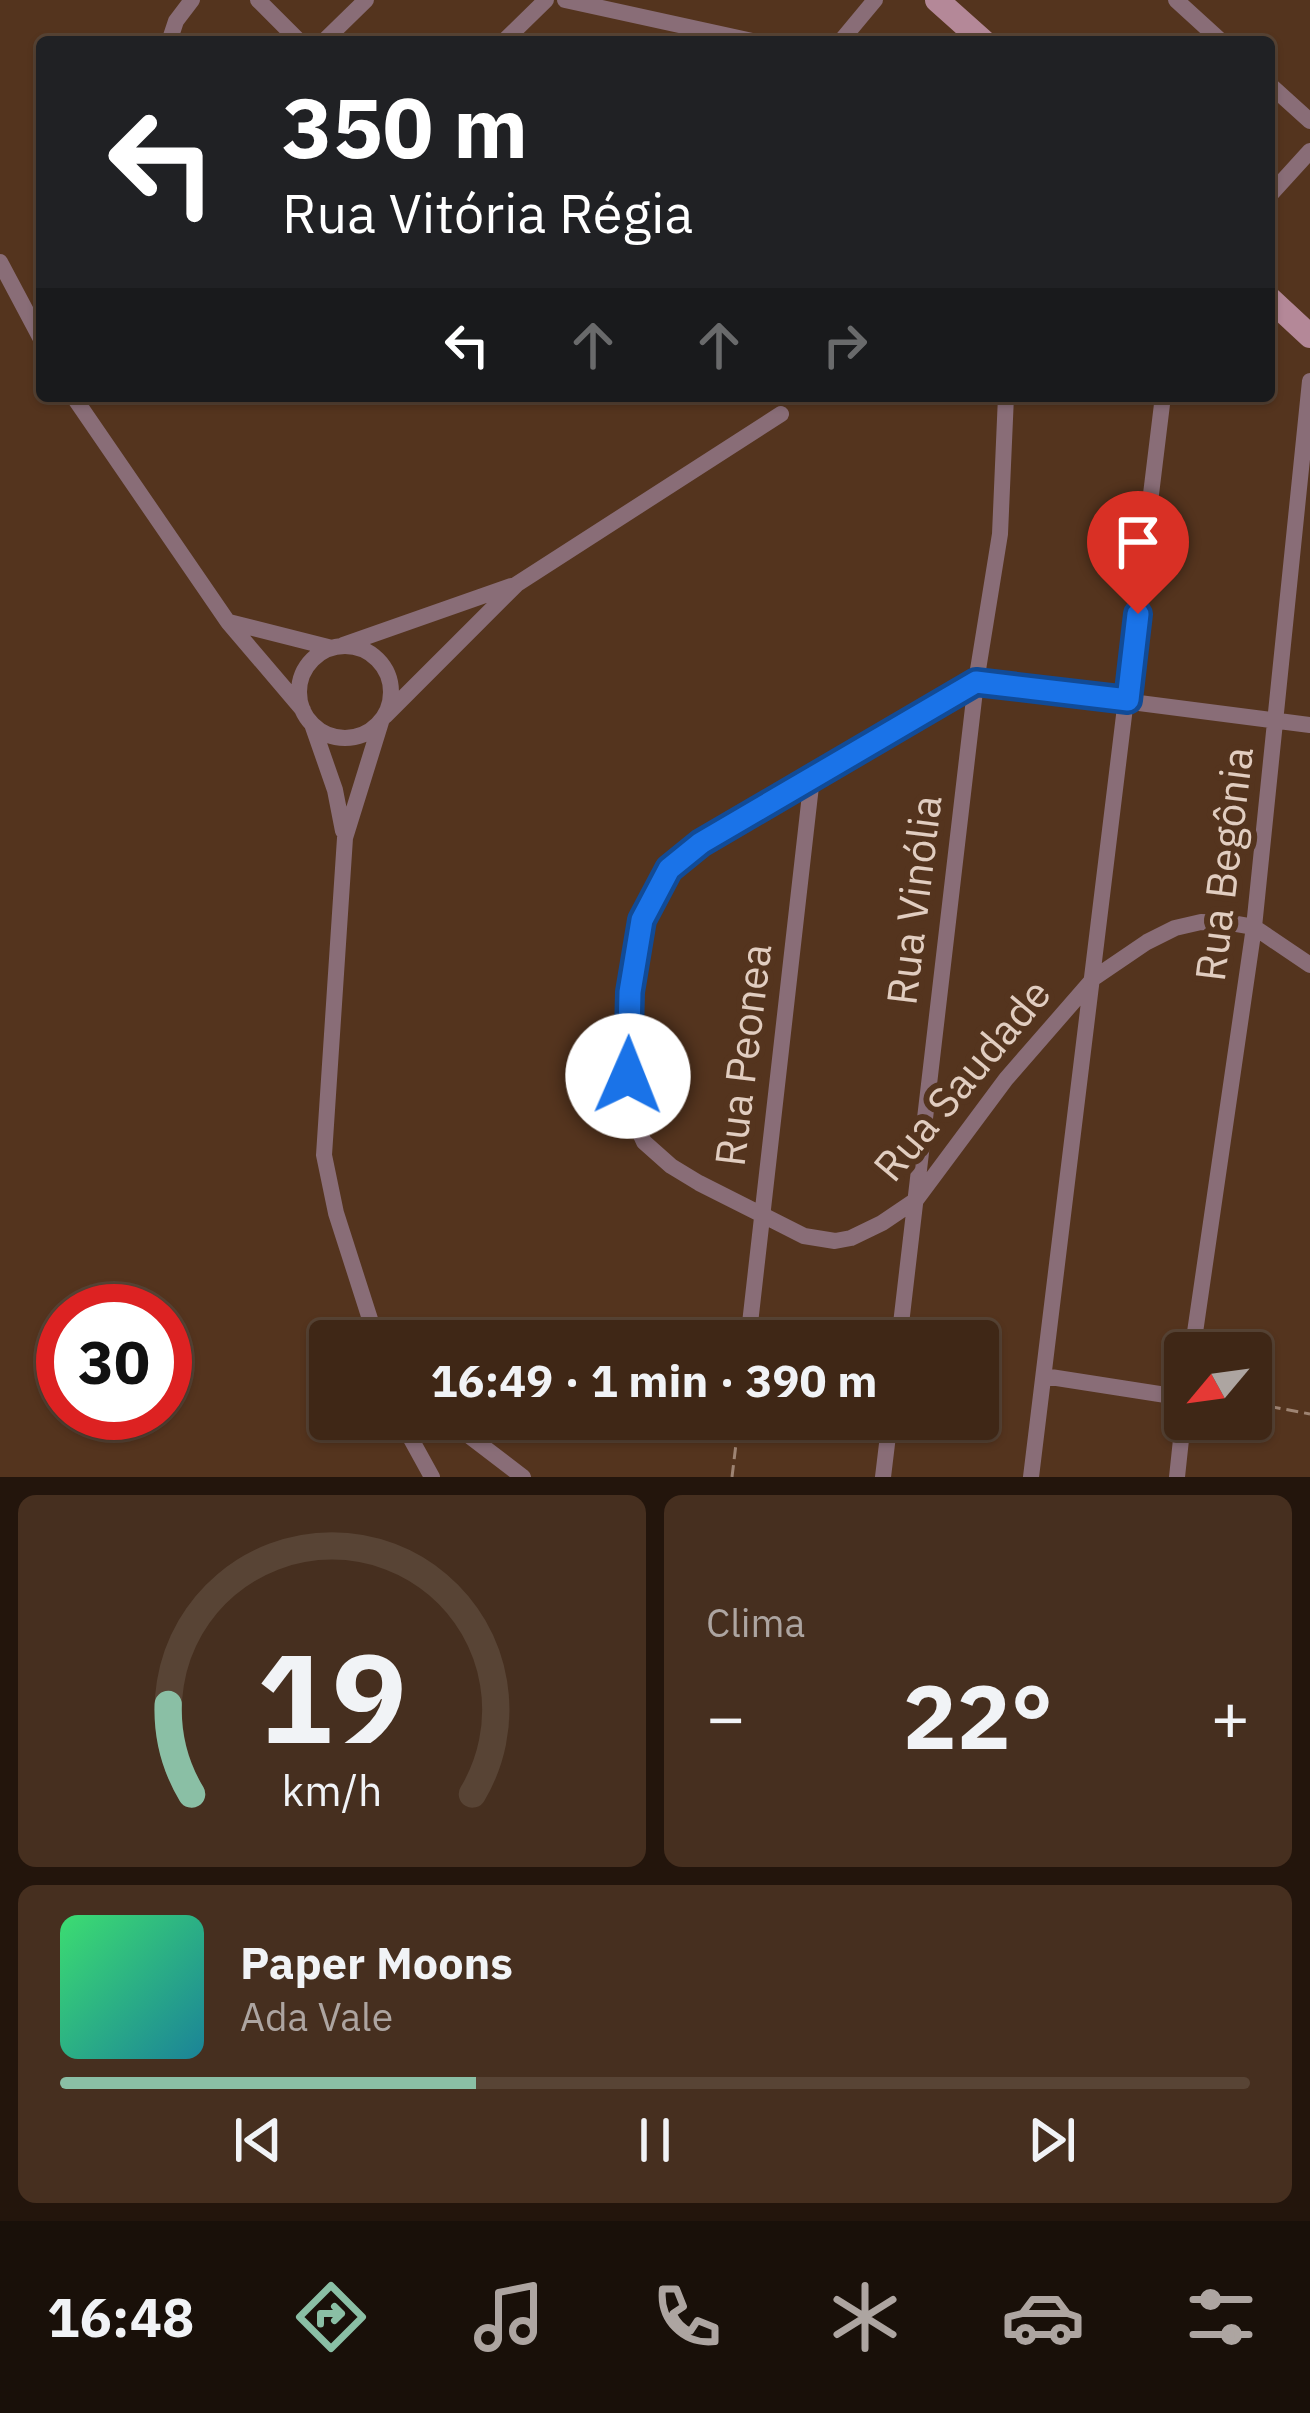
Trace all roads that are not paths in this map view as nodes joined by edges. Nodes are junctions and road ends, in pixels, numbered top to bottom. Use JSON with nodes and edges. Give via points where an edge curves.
{"nodes":[{"id":1,"x":192,"y":0,"type":"edge"},
{"id":2,"x":258,"y":0,"type":"edge"},
{"id":3,"x":365,"y":0,"type":"edge"},
{"id":4,"x":546,"y":0,"type":"edge"},
{"id":5,"x":566,"y":0,"type":"edge"},
{"id":6,"x":875,"y":0,"type":"edge"},
{"id":7,"x":939,"y":0,"type":"edge"},
{"id":8,"x":1176,"y":0,"type":"edge"},
{"id":9,"x":171,"y":36,"type":"edge"},
{"id":10,"x":294,"y":36,"type":"edge"},
{"id":11,"x":329,"y":36,"type":"edge"},
{"id":12,"x":509,"y":36,"type":"edge"},
{"id":13,"x":730,"y":36,"type":"edge"},
{"id":14,"x":845,"y":36,"type":"edge"},
{"id":15,"x":978,"y":36,"type":"edge"},
{"id":16,"x":1215,"y":36,"type":"edge"},
{"id":17,"x":1275,"y":89,"type":"edge"},
{"id":18,"x":1310,"y":121,"type":"edge"},
{"id":19,"x":1310,"y":151,"type":"edge"},
{"id":20,"x":1275,"y":189,"type":"edge"},
{"id":21,"x":0,"y":262,"type":"edge"},
{"id":22,"x":1275,"y":304,"type":"edge"},
{"id":23,"x":36,"y":330,"type":"edge"},
{"id":24,"x":1310,"y":336,"type":"edge"},
{"id":25,"x":1310,"y":381,"type":"edge"},
{"id":26,"x":77,"y":402,"type":"edge"},
{"id":27,"x":1006,"y":402,"type":"edge"},
{"id":28,"x":1162,"y":402,"type":"edge"},
{"id":29,"x":782,"y":414,"type":"dead end"},
{"id":30,"x":518,"y":584,"type":"junction"},
{"id":31,"x":228,"y":622,"type":"junction"},
{"id":32,"x":335,"y":647,"type":"junction"},
{"id":33,"x":976,"y":682,"type":"junction"},
{"id":34,"x":1128,"y":700,"type":"junction"},
{"id":35,"x":308,"y":717,"type":"junction"},
{"id":36,"x":383,"y":719,"type":"junction"},
{"id":37,"x":1278,"y":722,"type":"junction"},
{"id":38,"x":1310,"y":725,"type":"edge"},
{"id":39,"x":812,"y":777,"type":"junction"},
{"id":40,"x":345,"y":838,"type":"junction"},
{"id":41,"x":1254,"y":928,"type":"junction"},
{"id":42,"x":1310,"y":965,"type":"edge"},
{"id":43,"x":1094,"y":978,"type":"junction"},
{"id":44,"x":916,"y":1200,"type":"junction"},
{"id":45,"x":761,"y":1214,"type":"junction"},
{"id":46,"x":369,"y":1320,"type":"edge"},
{"id":47,"x":750,"y":1320,"type":"edge"},
{"id":48,"x":902,"y":1320,"type":"edge"},
{"id":49,"x":1195,"y":1332,"type":"edge"},
{"id":50,"x":1044,"y":1376,"type":"junction"},
{"id":51,"x":1164,"y":1396,"type":"edge"},
{"id":52,"x":415,"y":1440,"type":"edge"},
{"id":53,"x":475,"y":1440,"type":"edge"},
{"id":54,"x":887,"y":1440,"type":"edge"},
{"id":55,"x":1181,"y":1440,"type":"edge"},
{"id":56,"x":432,"y":1477,"type":"edge"},
{"id":57,"x":524,"y":1477,"type":"edge"},
{"id":58,"x":883,"y":1477,"type":"edge"},
{"id":59,"x":1030,"y":1477,"type":"edge"},
{"id":60,"x":1177,"y":1477,"type":"edge"}],
"edges":[{"from":1,"to":9,"type":"street"},
{"from":2,"to":10,"type":"street"},
{"from":3,"to":11,"type":"street"},
{"from":4,"to":12,"type":"street"},
{"from":5,"to":13,"type":"street"},
{"from":6,"to":14,"type":"street"},
{"from":7,"to":15,"type":"main road"},
{"from":8,"to":16,"type":"street"},
{"from":17,"to":18,"type":"street"},
{"from":19,"to":20,"type":"street"},
{"from":21,"to":23,"type":"street"},
{"from":22,"to":24,"type":"main road"},
{"from":25,"to":37,"type":"street","name":"Rua Begônia"},
{"from":26,"to":31,"type":"street"},
{"from":27,"to":33,"type":"street","name":"Rua Vinólia","via":[[1000,534]]},
{"from":28,"to":34,"type":"street"},
{"from":29,"to":30,"type":"street"},
{"from":30,"to":32,"type":"street"},
{"from":30,"to":36,"type":"street"},
{"from":31,"to":32,"type":"street"},
{"from":31,"to":35,"type":"street"},
{"from":32,"to":35,"type":"street","via":[[302,677]]},
{"from":32,"to":36,"type":"street","via":[[367,651],[387,673]]},
{"from":33,"to":34,"type":"street"},
{"from":33,"to":39,"type":"street","name":"Rua Saudade"},
{"from":33,"to":44,"type":"street","name":"Rua Vinólia"},
{"from":34,"to":37,"type":"street"},
{"from":34,"to":43,"type":"street"},
{"from":35,"to":36,"type":"street","via":[[347,738]]},
{"from":35,"to":40,"type":"street"},
{"from":36,"to":40,"type":"street"},
{"from":37,"to":38,"type":"street"},
{"from":37,"to":41,"type":"street","name":"Rua Begônia"},
{"from":39,"to":45,"type":"street","name":"Rua Peonea"},
{"from":39,"to":45,"type":"street","name":"Rua Saudade","via":[[669,869],[648,905],[633,963],[628,1107],[636,1131],[670,1166]]},
{"from":40,"to":46,"type":"street","via":[[324,1155]]},
{"from":41,"to":42,"type":"street","name":"Rua Saudade"},
{"from":41,"to":43,"type":"street","name":"Rua Saudade","via":[[1174,928]]},
{"from":41,"to":49,"type":"street","name":"Rua Begônia"},
{"from":43,"to":44,"type":"street","name":"Rua Saudade"},
{"from":43,"to":50,"type":"street"},
{"from":44,"to":45,"type":"street","name":"Rua Saudade","via":[[867,1232],[835,1240],[790,1231]]},
{"from":44,"to":48,"type":"street","name":"Rua Vinólia"},
{"from":45,"to":47,"type":"street","name":"Rua Peonea"},
{"from":50,"to":51,"type":"street"},
{"from":50,"to":59,"type":"street"},
{"from":52,"to":56,"type":"street"},
{"from":53,"to":57,"type":"street"},
{"from":54,"to":58,"type":"street"},
{"from":55,"to":60,"type":"street"}]}
